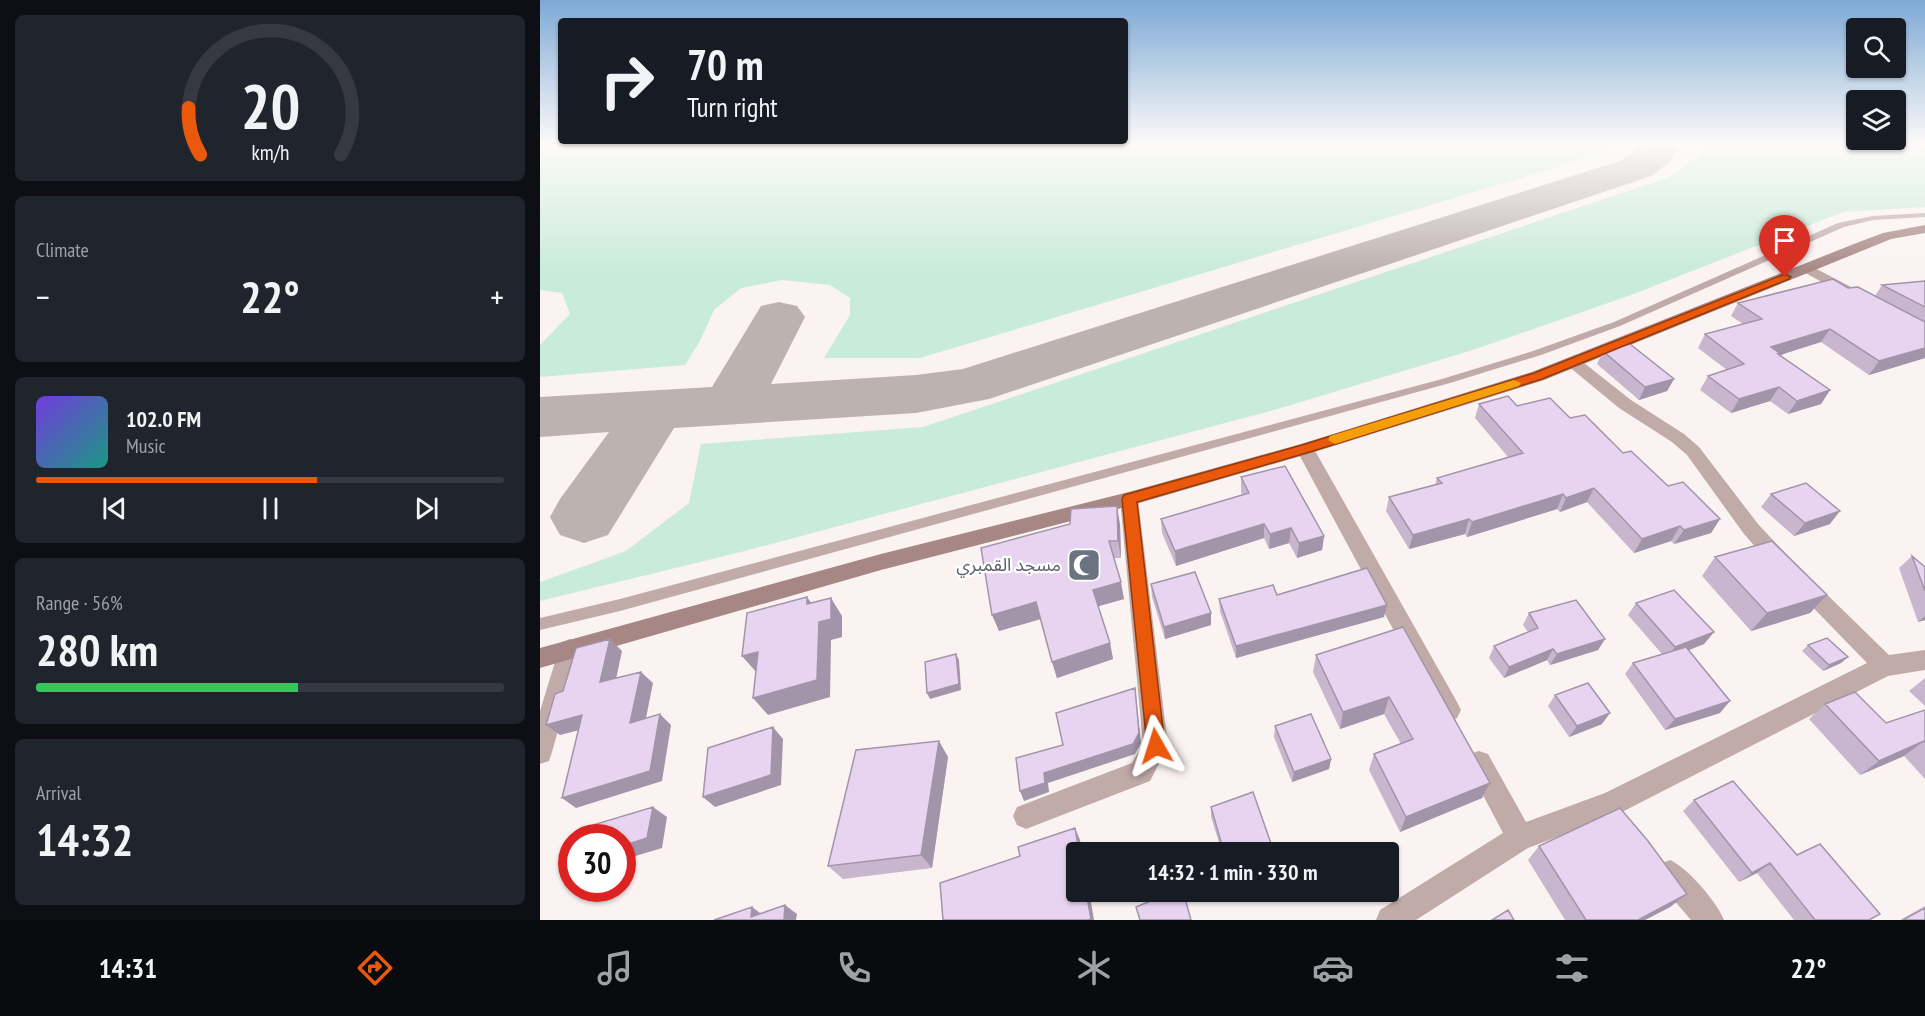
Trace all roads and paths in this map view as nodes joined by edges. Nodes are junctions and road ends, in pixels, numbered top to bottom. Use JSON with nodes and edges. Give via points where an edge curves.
{"nodes":[{"id":1,"x":1924,"y":226,"type":"edge"},
{"id":2,"x":1807,"y":268,"type":"junction"},
{"id":3,"x":1866,"y":301,"type":"edge"},
{"id":4,"x":1573,"y":362,"type":"junction"},
{"id":5,"x":1305,"y":449,"type":"junction"},
{"id":6,"x":1129,"y":499,"type":"junction"},
{"id":7,"x":540,"y":624,"type":"edge"},
{"id":8,"x":570,"y":649,"type":"junction"},
{"id":9,"x":540,"y":658,"type":"edge"},
{"id":10,"x":1925,"y":660,"type":"edge"},
{"id":11,"x":1885,"y":666,"type":"junction"},
{"id":12,"x":1458,"y":725,"type":"edge"},
{"id":13,"x":1469,"y":746,"type":"edge"},
{"id":14,"x":540,"y":752,"type":"edge"},
{"id":15,"x":1026,"y":816,"type":"dead end"},
{"id":16,"x":1520,"y":838,"type":"junction"},
{"id":17,"x":1656,"y":857,"type":"edge"},
{"id":18,"x":1390,"y":920,"type":"edge"},
{"id":19,"x":1710,"y":920,"type":"edge"}],
"edges":[{"from":1,"to":2,"type":"main road"},
{"from":1,"to":7,"type":"lane","via":[[1861,220],[1841,225],[1617,324],[1446,381]]},
{"from":2,"to":3,"type":"street"},
{"from":2,"to":4,"type":"main road"},
{"from":4,"to":5,"type":"main road"},
{"from":4,"to":11,"type":"street","via":[[1624,404],[1693,451],[1751,530]]},
{"from":5,"to":6,"type":"main road"},
{"from":5,"to":12,"type":"street"},
{"from":6,"to":8,"type":"main road","via":[[881,562]]},
{"from":6,"to":15,"type":"street","via":[[1156,746],[1141,772]]},
{"from":8,"to":9,"type":"main road"},
{"from":8,"to":14,"type":"street"},
{"from":10,"to":11,"type":"street"},
{"from":11,"to":16,"type":"street","via":[[1618,813]]},
{"from":13,"to":16,"type":"street"},
{"from":16,"to":18,"type":"street"},
{"from":17,"to":19,"type":"street"}]}
